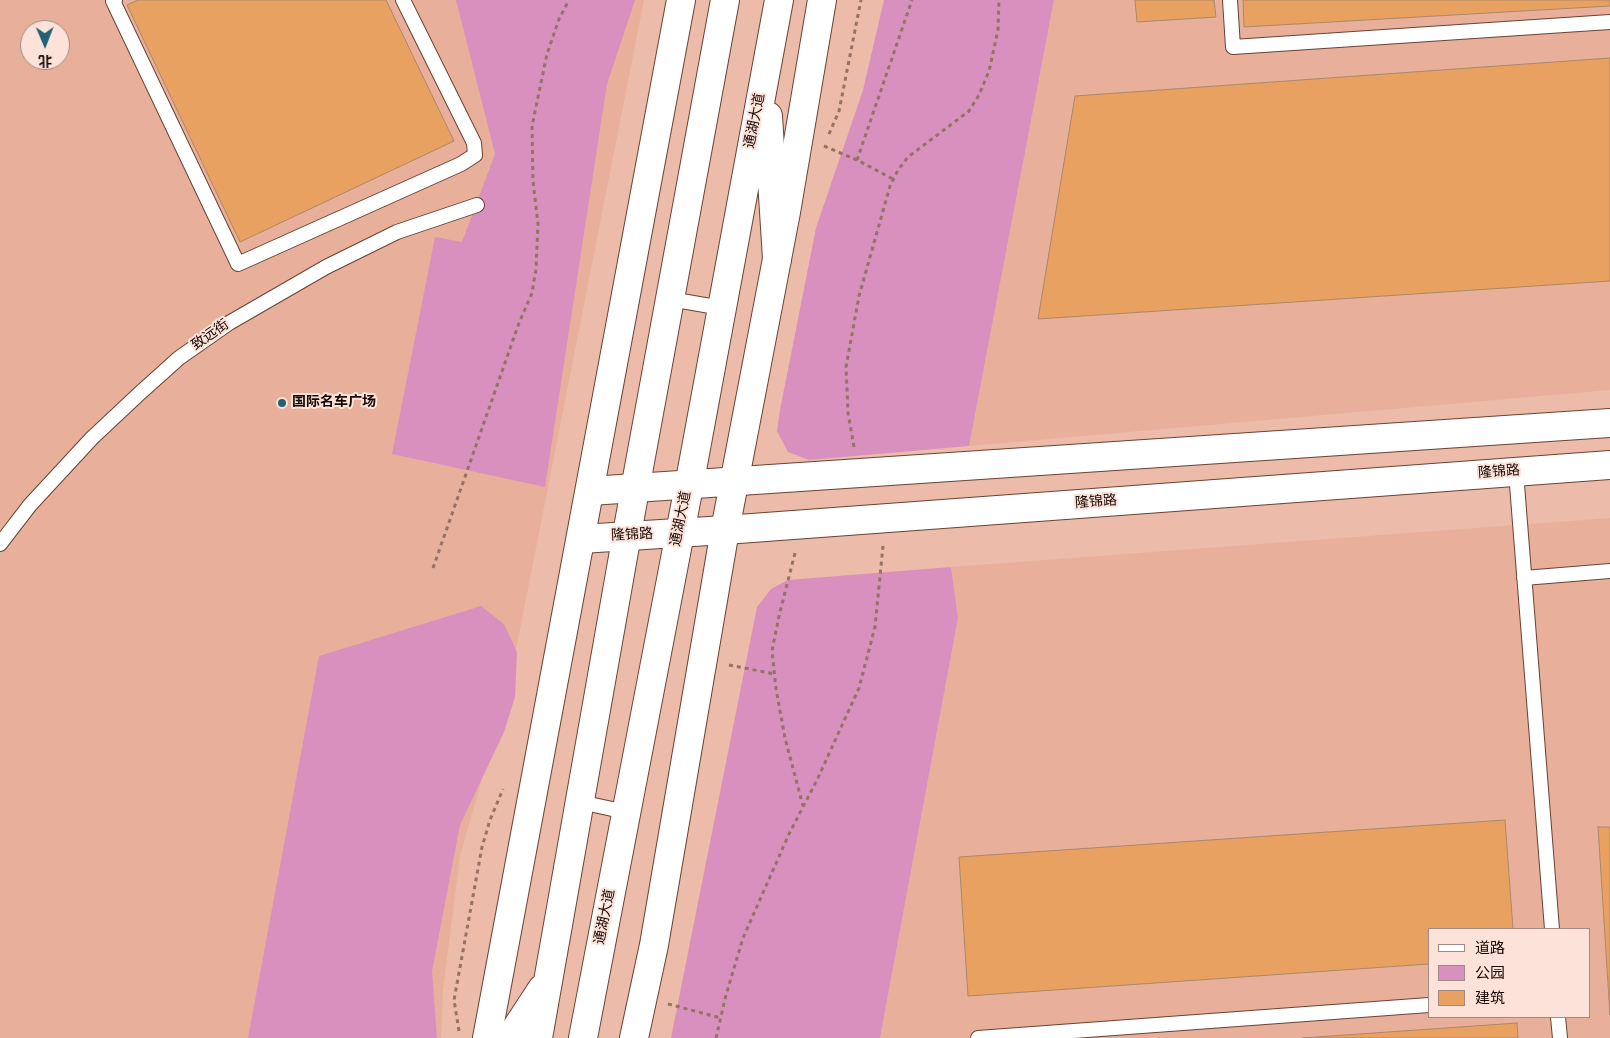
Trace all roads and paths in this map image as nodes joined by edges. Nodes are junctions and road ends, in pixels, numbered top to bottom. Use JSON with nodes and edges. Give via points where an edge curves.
{"nodes":[{"id":1,"x":115,"y":0,"type":"edge"},
{"id":2,"x":403,"y":0,"type":"edge"},
{"id":3,"x":569,"y":0,"type":"edge"},
{"id":4,"x":681,"y":0,"type":"edge"},
{"id":5,"x":725,"y":0,"type":"edge"},
{"id":6,"x":779,"y":0,"type":"edge"},
{"id":7,"x":822,"y":0,"type":"edge"},
{"id":8,"x":912,"y":0,"type":"edge"},
{"id":9,"x":999,"y":0,"type":"edge"},
{"id":10,"x":1230,"y":0,"type":"edge"},
{"id":11,"x":1610,"y":22,"type":"edge"},
{"id":12,"x":765,"y":74,"type":"junction"},
{"id":13,"x":824,"y":146,"type":"dead end"},
{"id":14,"x":857,"y":160,"type":"junction"},
{"id":15,"x":893,"y":179,"type":"junction"},
{"id":16,"x":477,"y":205,"type":"dead end"},
{"id":17,"x":777,"y":259,"type":"junction"},
{"id":18,"x":670,"y":299,"type":"junction"},
{"id":19,"x":722,"y":308,"type":"junction"},
{"id":20,"x":1610,"y":423,"type":"edge"},
{"id":21,"x":1610,"y":465,"type":"edge"},
{"id":22,"x":1516,"y":472,"type":"junction"},
{"id":23,"x":859,"y":474,"type":"junction"},
{"id":24,"x":734,"y":482,"type":"junction"},
{"id":25,"x":689,"y":486,"type":"junction"},
{"id":26,"x":635,"y":489,"type":"junction"},
{"id":27,"x":590,"y":492,"type":"junction"},
{"id":28,"x":885,"y":518,"type":"junction"},
{"id":29,"x":802,"y":524,"type":"junction"},
{"id":30,"x":725,"y":530,"type":"junction"},
{"id":31,"x":679,"y":533,"type":"junction"},
{"id":32,"x":627,"y":537,"type":"junction"},
{"id":33,"x":581,"y":538,"type":"junction"},
{"id":34,"x":0,"y":544,"type":"edge"},
{"id":35,"x":433,"y":568,"type":"dead end"},
{"id":36,"x":1610,"y":571,"type":"edge"},
{"id":37,"x":1524,"y":578,"type":"junction"},
{"id":38,"x":721,"y":663,"type":"dead end"},
{"id":39,"x":775,"y":674,"type":"junction"},
{"id":40,"x":580,"y":802,"type":"junction"},
{"id":41,"x":803,"y":806,"type":"junction"},
{"id":42,"x":626,"y":812,"type":"junction"},
{"id":43,"x":1552,"y":928,"type":"edge"},
{"id":44,"x":548,"y":979,"type":"junction"},
{"id":45,"x":660,"y":1002,"type":"dead end"},
{"id":46,"x":1428,"y":1005,"type":"edge"},
{"id":47,"x":720,"y":1018,"type":"junction"},
{"id":48,"x":1558,"y":1018,"type":"edge"},
{"id":49,"x":487,"y":1038,"type":"edge"},
{"id":50,"x":510,"y":1038,"type":"edge"},
{"id":51,"x":538,"y":1038,"type":"edge"},
{"id":52,"x":584,"y":1038,"type":"edge"},
{"id":53,"x":634,"y":1038,"type":"edge"},
{"id":54,"x":716,"y":1038,"type":"edge"},
{"id":55,"x":978,"y":1038,"type":"edge"},
{"id":56,"x":1560,"y":1038,"type":"edge"}],
"edges":[{"from":1,"to":2,"type":"lane","via":[[238,264],[475,155],[474,143]]},
{"from":3,"to":35,"type":"path","via":[[547,54],[532,126],[538,224],[532,293]]},
{"from":4,"to":27,"type":"main road"},
{"from":5,"to":18,"type":"main road"},
{"from":6,"to":12,"type":"main road","name":"通湖大道"},
{"from":7,"to":17,"type":"main road"},
{"from":8,"to":14,"type":"path"},
{"from":9,"to":15,"type":"path","via":[[998,30],[989,71],[969,112],[908,157]]},
{"from":10,"to":11,"type":"lane","via":[[1233,47]]},
{"from":12,"to":17,"type":"main road"},
{"from":12,"to":19,"type":"main road","name":"通湖大道"},
{"from":13,"to":14,"type":"path"},
{"from":14,"to":15,"type":"path"},
{"from":15,"to":23,"type":"path","via":[[858,296],[846,367],[848,413]]},
{"from":16,"to":34,"type":"lane","name":"致远街","via":[[398,232],[326,267],[229,323],[179,358],[92,438],[30,505]]},
{"from":17,"to":24,"type":"main road"},
{"from":18,"to":19,"type":"lane"},
{"from":18,"to":26,"type":"main road"},
{"from":19,"to":25,"type":"main road","name":"通湖大道"},
{"from":20,"to":23,"type":"main road"},
{"from":21,"to":22,"type":"main road","name":"隆锦路"},
{"from":22,"to":28,"type":"main road","name":"隆锦路"},
{"from":22,"to":37,"type":"lane"},
{"from":23,"to":24,"type":"main road"},
{"from":24,"to":25,"type":"main road"},
{"from":24,"to":30,"type":"main road"},
{"from":25,"to":26,"type":"main road"},
{"from":25,"to":31,"type":"main road","name":"通湖大道"},
{"from":26,"to":27,"type":"main road"},
{"from":26,"to":32,"type":"main road"},
{"from":27,"to":33,"type":"main road"},
{"from":28,"to":29,"type":"main road","name":"隆锦路"},
{"from":28,"to":41,"type":"path","via":[[875,627],[859,688]]},
{"from":29,"to":30,"type":"main road","name":"隆锦路"},
{"from":29,"to":39,"type":"path","via":[[772,651]]},
{"from":30,"to":31,"type":"main road","name":"隆锦路"},
{"from":30,"to":53,"type":"main road","via":[[654,945]]},
{"from":31,"to":32,"type":"main road","name":"隆锦路"},
{"from":31,"to":42,"type":"main road","name":"通湖大道"},
{"from":32,"to":33,"type":"main road","name":"隆锦路"},
{"from":32,"to":40,"type":"main road"},
{"from":33,"to":49,"type":"main road"},
{"from":36,"to":37,"type":"lane"},
{"from":37,"to":43,"type":"lane"},
{"from":38,"to":39,"type":"path"},
{"from":39,"to":41,"type":"path","via":[[785,738]]},
{"from":40,"to":42,"type":"lane"},
{"from":40,"to":44,"type":"main road"},
{"from":41,"to":47,"type":"path","via":[[743,938]]},
{"from":42,"to":52,"type":"main road","name":"通湖大道"},
{"from":44,"to":50,"type":"main road"},
{"from":44,"to":51,"type":"main road"},
{"from":45,"to":47,"type":"path"},
{"from":46,"to":55,"type":"lane"},
{"from":47,"to":54,"type":"path"},
{"from":48,"to":56,"type":"lane"}]}
